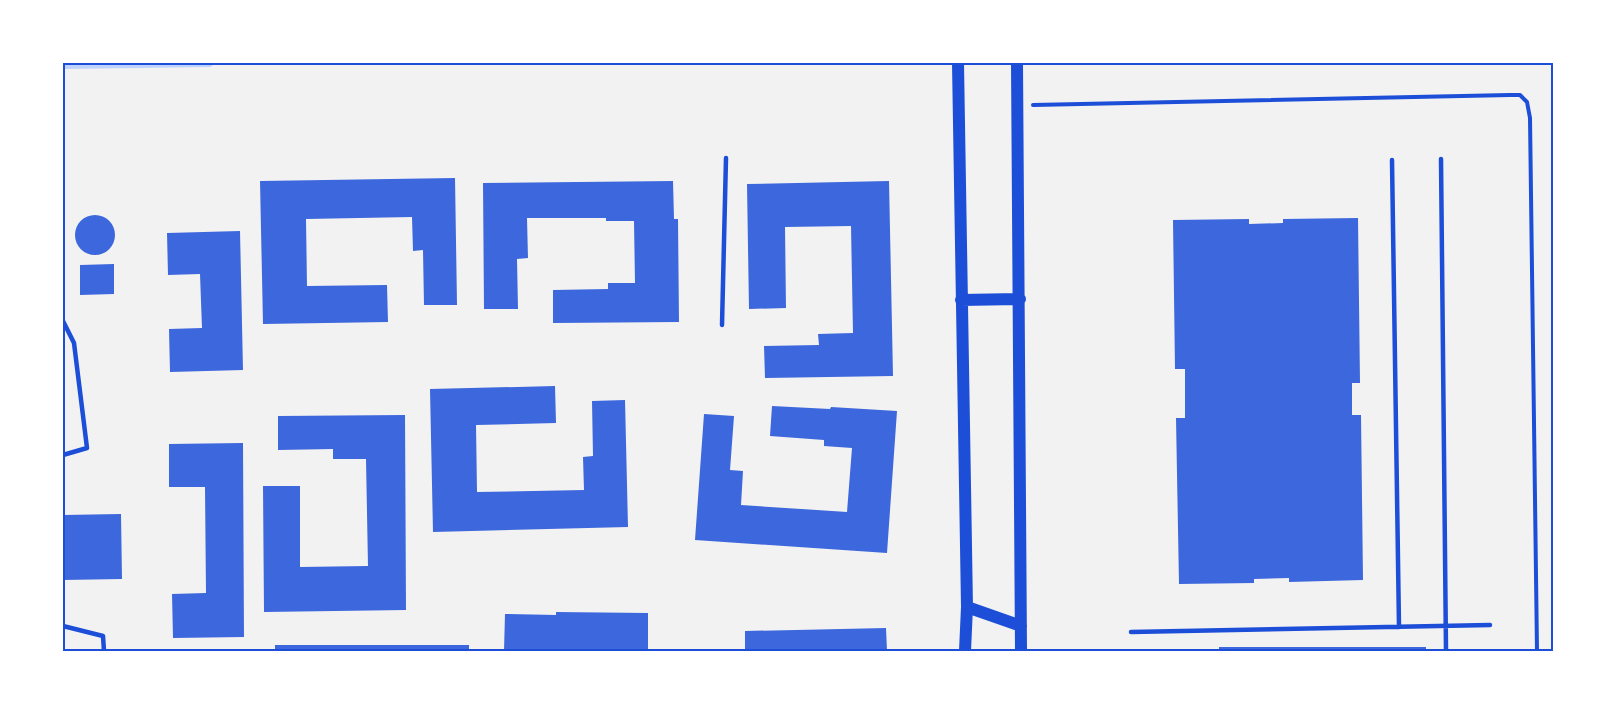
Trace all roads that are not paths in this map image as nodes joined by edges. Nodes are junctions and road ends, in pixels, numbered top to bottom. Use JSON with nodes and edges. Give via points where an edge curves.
{"nodes":[{"id":1,"x":958,"y":63,"type":"edge"},
{"id":2,"x":1017,"y":63,"type":"edge"},
{"id":3,"x":726,"y":158,"type":"dead end"},
{"id":4,"x":1441,"y":159,"type":"dead end"},
{"id":5,"x":1392,"y":160,"type":"dead end"},
{"id":6,"x":1020,"y":299,"type":"junction"},
{"id":7,"x":961,"y":300,"type":"junction"},
{"id":8,"x":63,"y":321,"type":"edge"},
{"id":9,"x":722,"y":325,"type":"dead end"},
{"id":10,"x":63,"y":455,"type":"edge"},
{"id":11,"x":967,"y":607,"type":"junction"},
{"id":12,"x":1490,"y":625,"type":"dead end"},
{"id":13,"x":63,"y":626,"type":"edge"},
{"id":14,"x":1021,"y":626,"type":"junction"},
{"id":15,"x":1446,"y":626,"type":"junction"},
{"id":16,"x":1399,"y":627,"type":"junction"},
{"id":17,"x":1131,"y":632,"type":"dead end"},
{"id":18,"x":104,"y":651,"type":"edge"},
{"id":19,"x":965,"y":651,"type":"edge"},
{"id":20,"x":1021,"y":651,"type":"edge"},
{"id":21,"x":1446,"y":651,"type":"edge"}],
"edges":[{"from":1,"to":7,"type":"main road"},
{"from":2,"to":6,"type":"main road"},
{"from":3,"to":9,"type":"lane"},
{"from":4,"to":15,"type":"lane"},
{"from":5,"to":16,"type":"lane"},
{"from":6,"to":7,"type":"main road"},
{"from":6,"to":14,"type":"main road"},
{"from":7,"to":11,"type":"main road"},
{"from":8,"to":10,"type":"lane","via":[[74,343],[87,448]]},
{"from":11,"to":14,"type":"main road"},
{"from":11,"to":19,"type":"main road"},
{"from":12,"to":15,"type":"lane"},
{"from":13,"to":18,"type":"lane","via":[[103,636]]},
{"from":14,"to":20,"type":"main road"},
{"from":15,"to":16,"type":"lane"},
{"from":15,"to":21,"type":"lane"},
{"from":16,"to":17,"type":"lane"}]}
